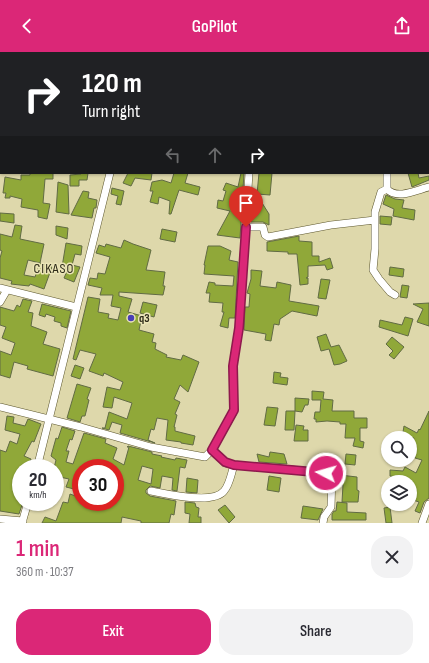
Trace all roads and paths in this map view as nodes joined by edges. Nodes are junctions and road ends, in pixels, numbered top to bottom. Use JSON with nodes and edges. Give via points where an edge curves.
{"nodes":[{"id":1,"x":110,"y":174,"type":"edge"},
{"id":2,"x":249,"y":174,"type":"edge"},
{"id":3,"x":387,"y":174,"type":"edge"},
{"id":4,"x":429,"y":187,"type":"edge"},
{"id":5,"x":386,"y":189,"type":"junction"},
{"id":6,"x":375,"y":220,"type":"junction"},
{"id":7,"x":246,"y":227,"type":"junction"},
{"id":8,"x":4,"y":289,"type":"edge"},
{"id":9,"x":395,"y":295,"type":"dead end"},
{"id":10,"x":0,"y":302,"type":"edge"},
{"id":11,"x":76,"y":307,"type":"junction"},
{"id":12,"x":0,"y":406,"type":"edge"},
{"id":13,"x":49,"y":419,"type":"junction"},
{"id":14,"x":212,"y":450,"type":"junction"},
{"id":15,"x":39,"y":459,"type":"edge"},
{"id":16,"x":234,"y":465,"type":"junction"},
{"id":17,"x":151,"y":491,"type":"dead end"},
{"id":18,"x":429,"y":504,"type":"edge"},
{"id":19,"x":25,"y":511,"type":"edge"},
{"id":20,"x":0,"y":519,"type":"edge"},
{"id":21,"x":22,"y":522,"type":"edge"},
{"id":22,"x":323,"y":523,"type":"edge"},
{"id":23,"x":422,"y":523,"type":"edge"}],
"edges":[{"from":1,"to":11,"type":"street"},
{"from":2,"to":7,"type":"street"},
{"from":3,"to":5,"type":"street"},
{"from":4,"to":5,"type":"street","via":[[396,194]]},
{"from":5,"to":6,"type":"street","via":[[381,192]]},
{"from":6,"to":7,"type":"street","via":[[268,237],[263,227]]},
{"from":6,"to":9,"type":"street","via":[[373,270]]},
{"from":7,"to":14,"type":"street","via":[[239,328],[233,366],[234,410]]},
{"from":8,"to":10,"type":"street"},
{"from":8,"to":11,"type":"street"},
{"from":11,"to":13,"type":"street"},
{"from":12,"to":13,"type":"street"},
{"from":13,"to":14,"type":"street","via":[[151,447],[201,456]]},
{"from":13,"to":15,"type":"street"},
{"from":14,"to":16,"type":"street","via":[[225,462]]},
{"from":16,"to":17,"type":"street","via":[[224,492],[216,497],[200,498]]},
{"from":16,"to":22,"type":"street","via":[[332,474],[331,508],[324,516]]},
{"from":18,"to":23,"type":"street"},
{"from":19,"to":21,"type":"street"},
{"from":20,"to":21,"type":"street"}]}
